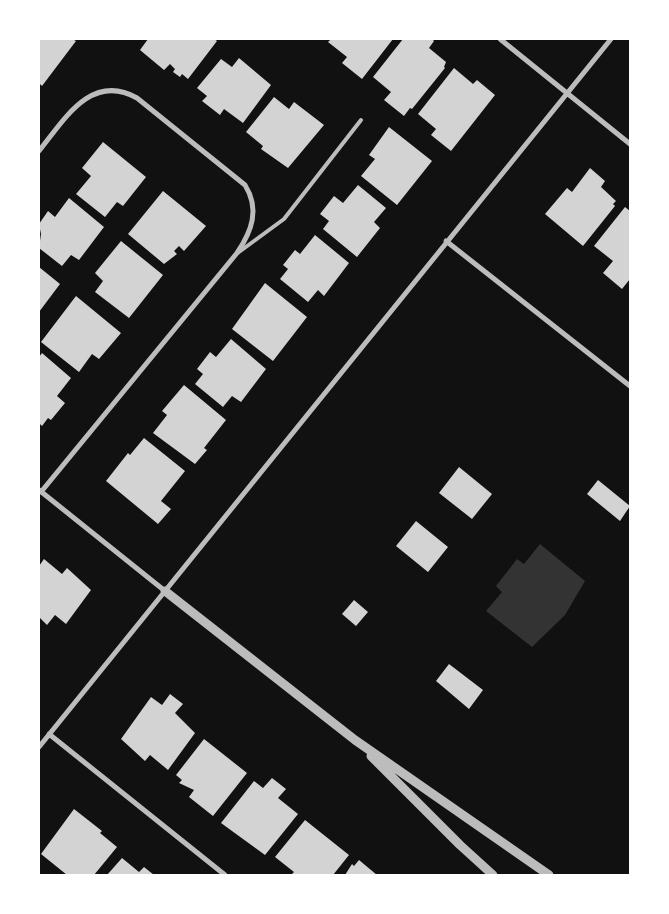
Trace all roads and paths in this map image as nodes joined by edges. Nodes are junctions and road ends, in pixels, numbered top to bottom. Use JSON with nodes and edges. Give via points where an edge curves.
{"nodes":[{"id":1,"x":500,"y":39,"type":"edge"},
{"id":2,"x":611,"y":39,"type":"edge"},
{"id":3,"x":567,"y":95,"type":"junction"},
{"id":4,"x":362,"y":120,"type":"dead end"},
{"id":5,"x":630,"y":144,"type":"edge"},
{"id":6,"x":39,"y":151,"type":"edge"},
{"id":7,"x":446,"y":242,"type":"junction"},
{"id":8,"x":238,"y":254,"type":"junction"},
{"id":9,"x":630,"y":386,"type":"edge"},
{"id":10,"x":40,"y":491,"type":"edge"},
{"id":11,"x":164,"y":591,"type":"junction"},
{"id":12,"x":49,"y":734,"type":"junction"},
{"id":13,"x":355,"y":740,"type":"junction"},
{"id":14,"x":39,"y":747,"type":"edge"},
{"id":15,"x":225,"y":875,"type":"edge"},
{"id":16,"x":493,"y":875,"type":"edge"},
{"id":17,"x":549,"y":875,"type":"edge"}],
"edges":[{"from":1,"to":3,"type":"street"},
{"from":2,"to":3,"type":"street"},
{"from":3,"to":5,"type":"street"},
{"from":3,"to":7,"type":"street"},
{"from":4,"to":8,"type":"lane","via":[[284,219]]},
{"from":6,"to":8,"type":"street","via":[[83,100],[99,92],[122,92],[137,98],[245,185],[251,194],[254,219]]},
{"from":7,"to":9,"type":"street"},
{"from":7,"to":11,"type":"street"},
{"from":8,"to":10,"type":"street"},
{"from":10,"to":11,"type":"street"},
{"from":11,"to":12,"type":"street"},
{"from":11,"to":13,"type":"street"},
{"from":12,"to":14,"type":"street"},
{"from":12,"to":15,"type":"street"},
{"from":13,"to":16,"type":"street"},
{"from":13,"to":17,"type":"street"}]}
